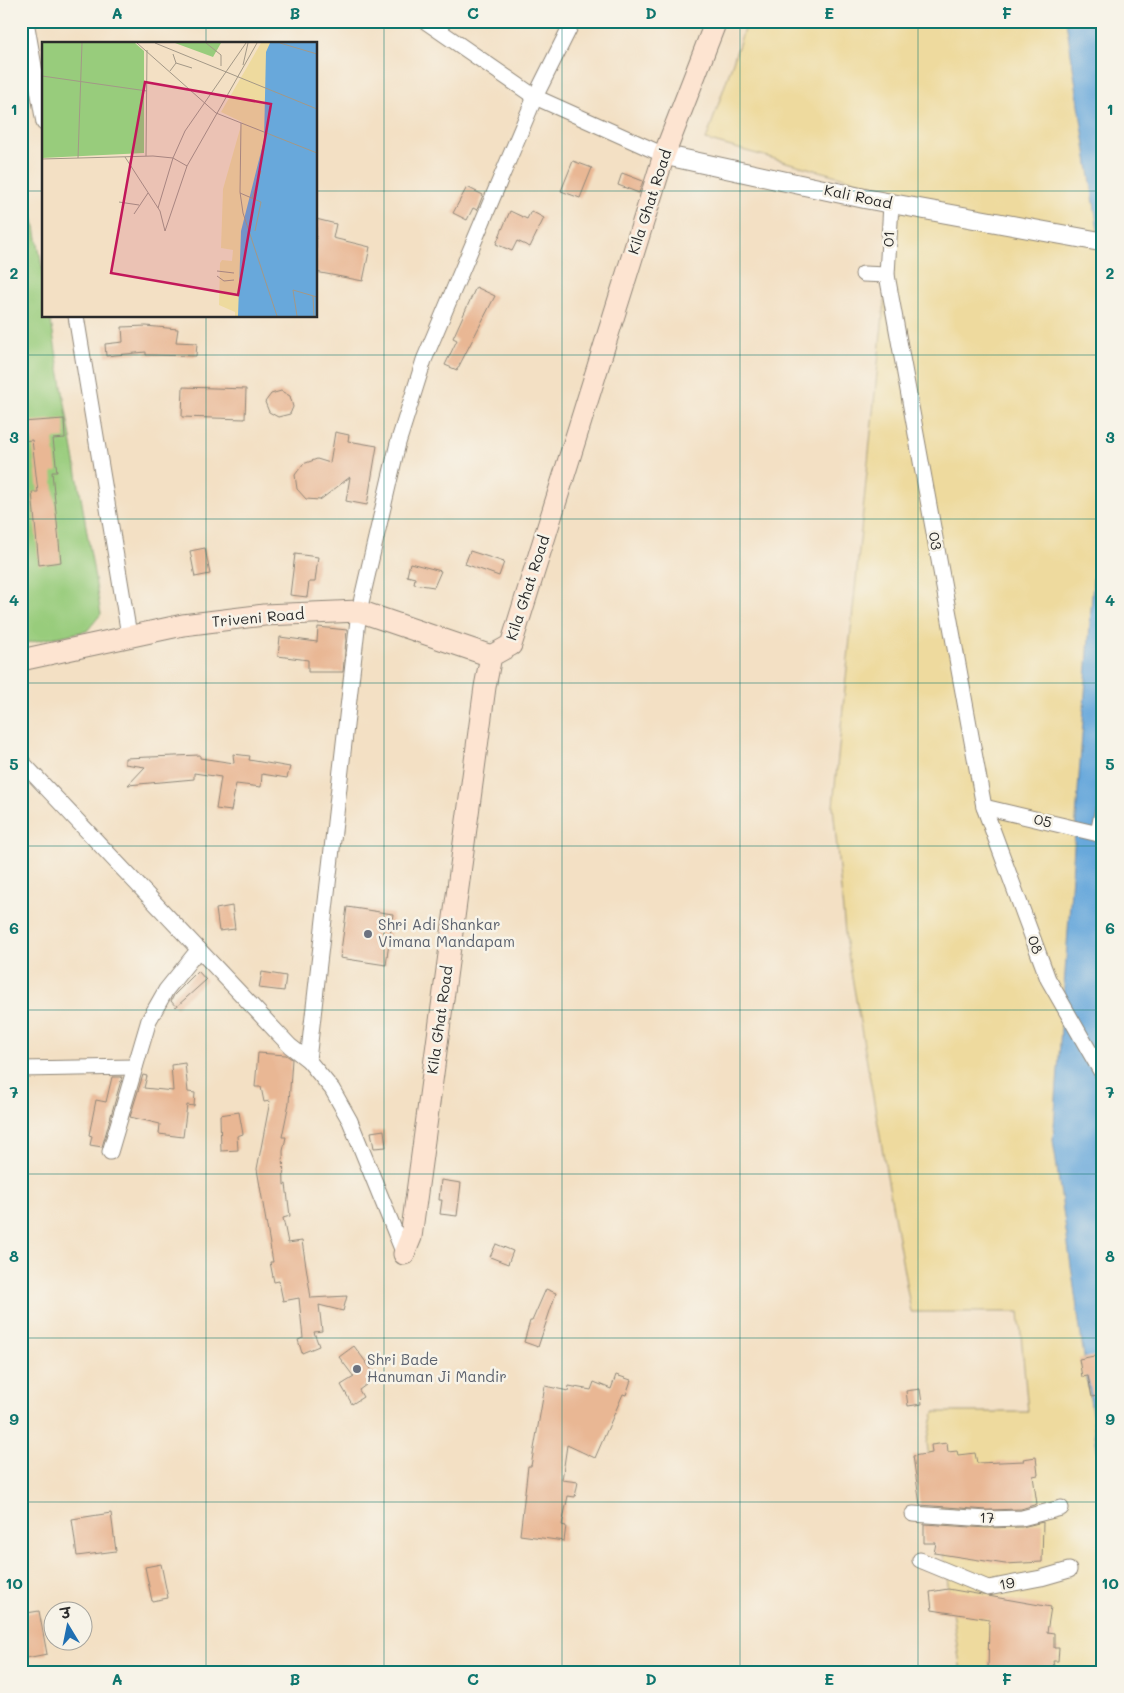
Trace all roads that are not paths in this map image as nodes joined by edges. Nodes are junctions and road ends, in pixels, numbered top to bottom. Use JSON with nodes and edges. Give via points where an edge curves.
{"nodes":[{"id":1,"x":26,"y":21,"type":"edge"},
{"id":2,"x":425,"y":21,"type":"edge"},
{"id":3,"x":573,"y":21,"type":"edge"},
{"id":4,"x":716,"y":21,"type":"edge"},
{"id":5,"x":28,"y":71,"type":"edge"},
{"id":6,"x":535,"y":97,"type":"junction"},
{"id":7,"x":42,"y":116,"type":"edge"},
{"id":8,"x":664,"y":155,"type":"junction"},
{"id":9,"x":891,"y":204,"type":"junction"},
{"id":10,"x":1103,"y":242,"type":"edge"},
{"id":11,"x":863,"y":274,"type":"dead end"},
{"id":12,"x":887,"y":275,"type":"junction"},
{"id":13,"x":76,"y":318,"type":"edge"},
{"id":14,"x":360,"y":611,"type":"junction"},
{"id":15,"x":129,"y":636,"type":"junction"},
{"id":16,"x":491,"y":656,"type":"junction"},
{"id":17,"x":21,"y":660,"type":"edge"},
{"id":18,"x":21,"y":761,"type":"edge"},
{"id":19,"x":984,"y":807,"type":"junction"},
{"id":20,"x":1103,"y":808,"type":"edge"},
{"id":21,"x":1100,"y":835,"type":"edge"},
{"id":22,"x":199,"y":949,"type":"junction"},
{"id":23,"x":308,"y":1060,"type":"junction"},
{"id":24,"x":134,"y":1067,"type":"junction"},
{"id":25,"x":21,"y":1069,"type":"edge"},
{"id":26,"x":1103,"y":1075,"type":"edge"},
{"id":27,"x":110,"y":1152,"type":"dead end"},
{"id":28,"x":404,"y":1254,"type":"joint"},
{"id":29,"x":1061,"y":1508,"type":"dead end"},
{"id":30,"x":913,"y":1514,"type":"dead end"},
{"id":31,"x":920,"y":1560,"type":"dead end"},
{"id":32,"x":1069,"y":1570,"type":"dead end"}],
"edges":[{"from":1,"to":5,"type":"street"},
{"from":2,"to":6,"type":"street"},
{"from":3,"to":6,"type":"street"},
{"from":4,"to":8,"type":"main road","name":"Kila Ghat Road"},
{"from":5,"to":7,"type":"street"},
{"from":6,"to":8,"type":"street"},
{"from":6,"to":14,"type":"street","via":[[424,360],[398,443]]},
{"from":8,"to":9,"type":"street","name":"Kali Road"},
{"from":8,"to":16,"type":"main road","name":"Kila Ghat Road","via":[[511,645]]},
{"from":9,"to":10,"type":"street","name":"Kali Road"},
{"from":9,"to":12,"type":"street","name":"01"},
{"from":11,"to":12,"type":"street"},
{"from":12,"to":19,"type":"street","name":"03"},
{"from":13,"to":15,"type":"street"},
{"from":14,"to":15,"type":"main road","name":"Triveni Road","via":[[264,615],[183,625]]},
{"from":14,"to":16,"type":"main road","name":"Triveni Road"},
{"from":14,"to":23,"type":"street"},
{"from":15,"to":17,"type":"main road","name":"Triveni Road"},
{"from":16,"to":28,"type":"main road","name":"Kila Ghat Road","via":[[411,1237]]},
{"from":18,"to":22,"type":"street"},
{"from":19,"to":21,"type":"street","name":"05"},
{"from":19,"to":26,"type":"street","name":"08","via":[[1048,979]]},
{"from":20,"to":21,"type":"street"},
{"from":22,"to":23,"type":"street","via":[[290,1046]]},
{"from":22,"to":24,"type":"street","via":[[166,990],[149,1020]]},
{"from":23,"to":28,"type":"street","via":[[332,1089],[350,1121]]},
{"from":24,"to":25,"type":"street"},
{"from":24,"to":27,"type":"street"},
{"from":29,"to":30,"type":"street","name":"17","via":[[1022,1518]]},
{"from":31,"to":32,"type":"street","name":"19","via":[[988,1588]]}]}
